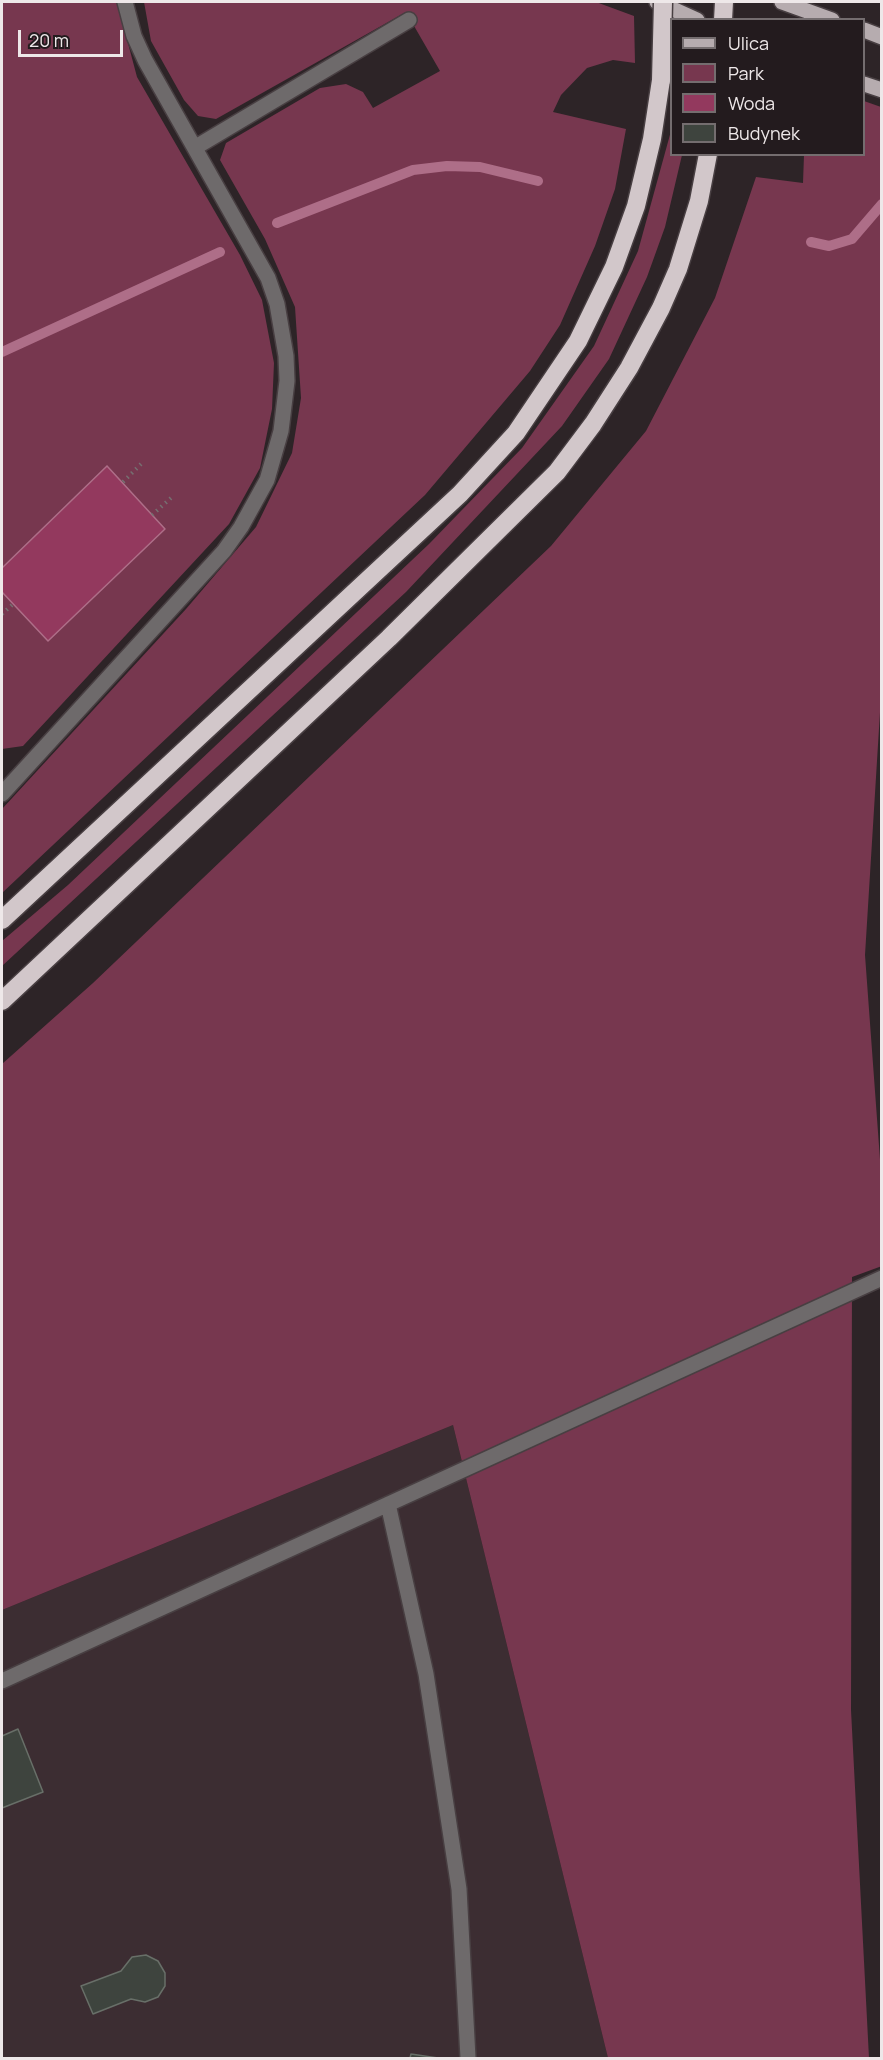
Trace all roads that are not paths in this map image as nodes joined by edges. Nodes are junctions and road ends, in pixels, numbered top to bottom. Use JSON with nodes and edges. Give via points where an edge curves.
{"nodes":[{"id":1,"x":124,"y":2,"type":"edge"},
{"id":2,"x":657,"y":2,"type":"edge"},
{"id":3,"x":663,"y":2,"type":"edge"},
{"id":4,"x":724,"y":2,"type":"edge"},
{"id":5,"x":782,"y":2,"type":"edge"},
{"id":6,"x":693,"y":18,"type":"edge"},
{"id":7,"x":723,"y":18,"type":"edge"},
{"id":8,"x":826,"y":18,"type":"edge"},
{"id":9,"x":409,"y":20,"type":"dead end"},
{"id":10,"x":865,"y":30,"type":"edge"},
{"id":11,"x":882,"y":37,"type":"edge"},
{"id":12,"x":865,"y":84,"type":"edge"},
{"id":13,"x":882,"y":90,"type":"edge"},
{"id":14,"x":196,"y":147,"type":"junction"},
{"id":15,"x":708,"y":156,"type":"edge"},
{"id":16,"x":2,"y":794,"type":"edge"},
{"id":17,"x":2,"y":921,"type":"edge"},
{"id":18,"x":2,"y":1001,"type":"edge"},
{"id":19,"x":882,"y":1278,"type":"edge"},
{"id":20,"x":388,"y":1504,"type":"junction"},
{"id":21,"x":2,"y":1681,"type":"edge"},
{"id":22,"x":468,"y":2058,"type":"edge"}],
"edges":[{"from":1,"to":14,"type":"lane","via":[[144,60]]},
{"from":2,"to":6,"type":"main road"},
{"from":3,"to":17,"type":"highway","bridge":true,"via":[[661,80],[636,206],[615,267],[578,341],[516,432],[460,494]]},
{"from":4,"to":7,"type":"highway"},
{"from":5,"to":8,"type":"main road"},
{"from":9,"to":14,"type":"lane"},
{"from":10,"to":11,"type":"main road"},
{"from":12,"to":13,"type":"main road"},
{"from":14,"to":16,"type":"lane","via":[[256,254],[277,304],[287,381],[275,456],[255,504],[224,551]]},
{"from":15,"to":18,"type":"highway","via":[[699,201],[661,308],[599,415],[557,472],[380,646]]},
{"from":19,"to":20,"type":"lane"},
{"from":20,"to":21,"type":"lane"},
{"from":20,"to":22,"type":"lane","via":[[426,1674],[457,1877]]}]}
